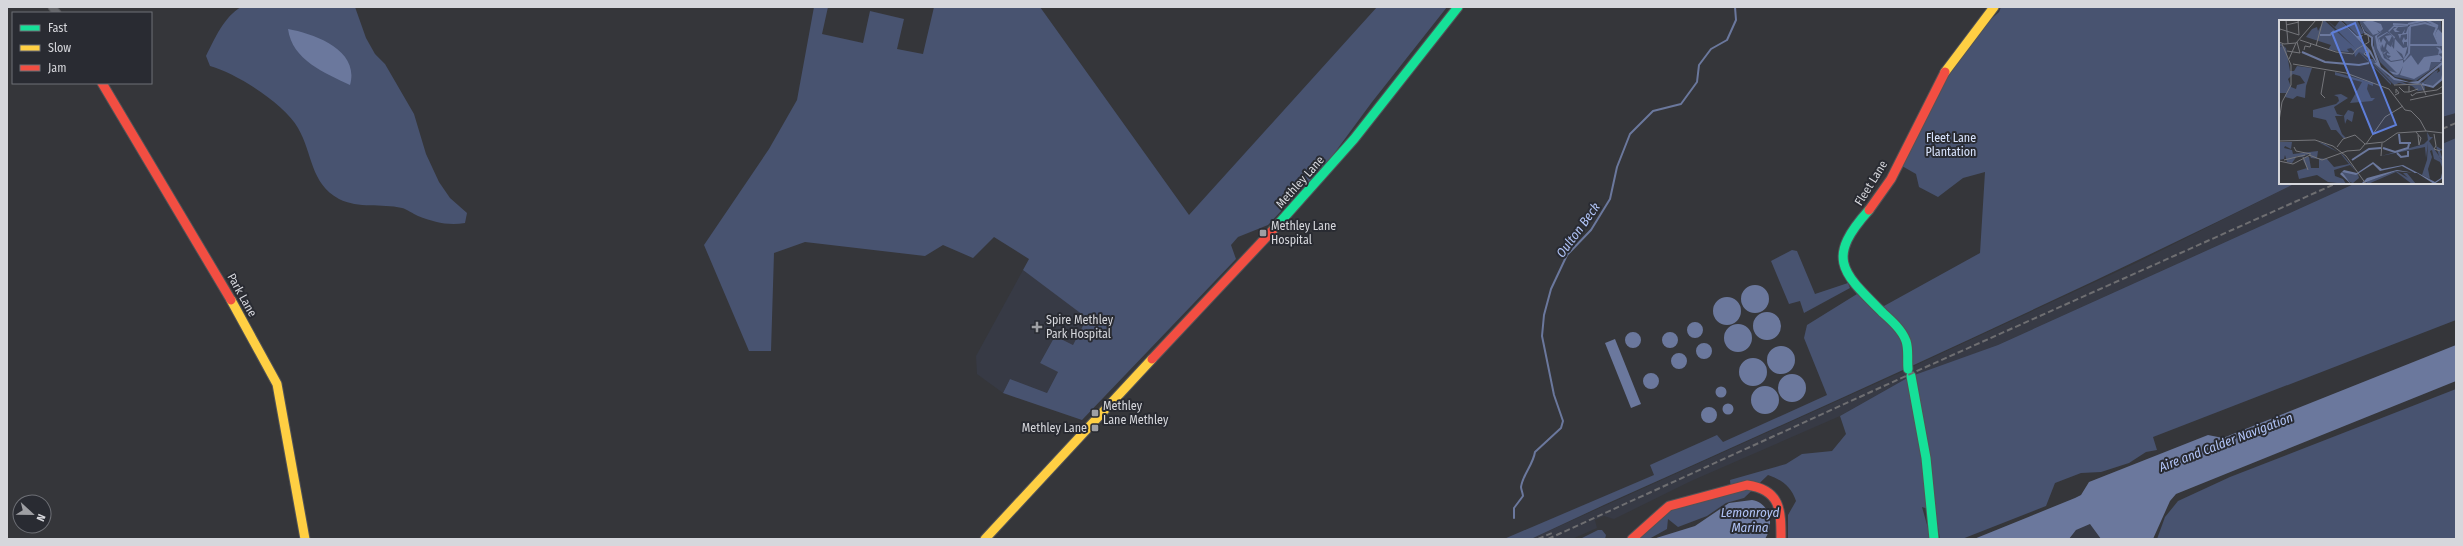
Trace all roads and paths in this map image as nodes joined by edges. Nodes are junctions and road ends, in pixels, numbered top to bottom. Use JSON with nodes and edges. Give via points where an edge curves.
{"nodes":[{"id":1,"x":1458,"y":7,"type":"edge"},
{"id":2,"x":1994,"y":7,"type":"edge"},
{"id":3,"x":103,"y":84,"type":"edge"},
{"id":4,"x":304,"y":539,"type":"edge"},
{"id":5,"x":985,"y":539,"type":"edge"},
{"id":6,"x":1632,"y":539,"type":"edge"},
{"id":7,"x":1781,"y":539,"type":"edge"},
{"id":8,"x":1934,"y":539,"type":"edge"}],
"edges":[{"from":1,"to":5,"type":"street","name":"Methley Lane","via":[[1354,139],[1298,203]]},
{"from":2,"to":8,"type":"street","name":"Fleet Lane","via":[[1948,68],[1883,193],[1852,229],[1842,249],[1842,259],[1857,287],[1885,312],[1908,348],[1910,373],[1926,458]]},
{"from":3,"to":4,"type":"street","name":"Park Lane","via":[[214,269],[277,384]]},
{"from":6,"to":7,"type":"street","via":[[1669,506],[1747,485],[1759,487],[1778,501],[1781,512]]}]}
